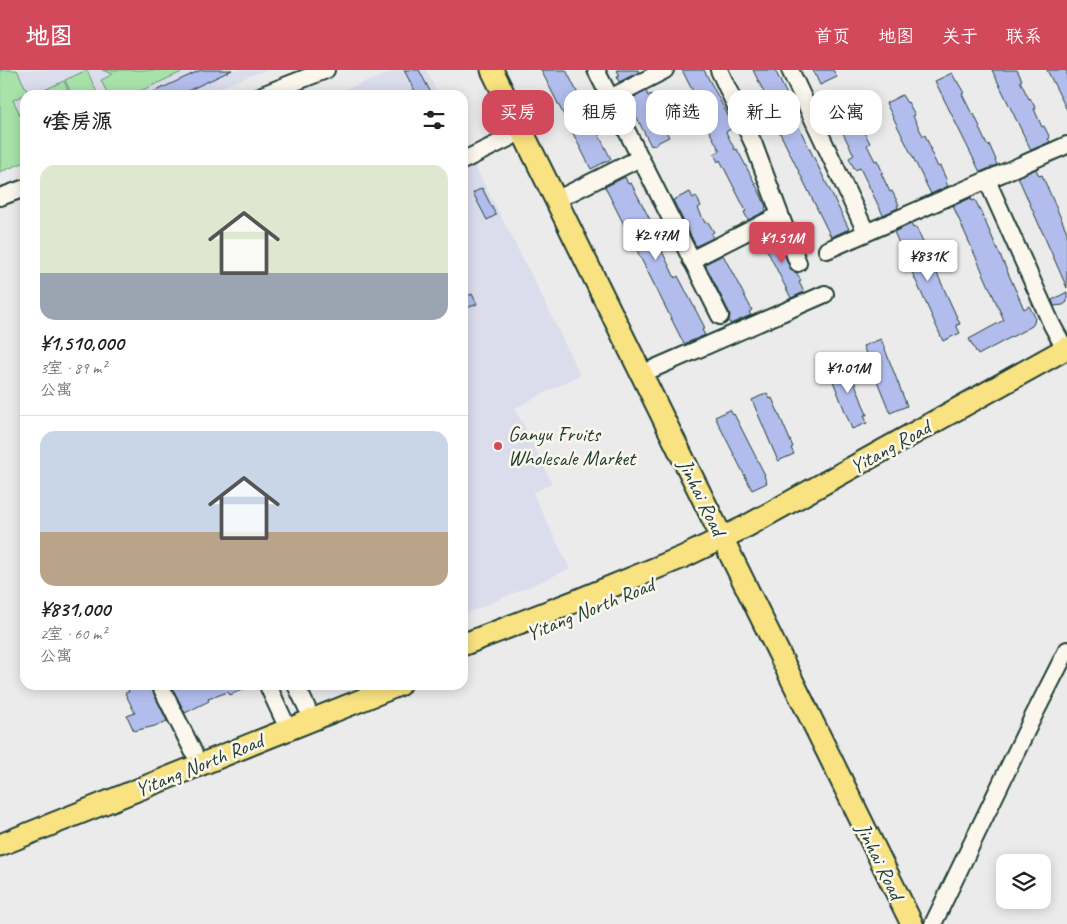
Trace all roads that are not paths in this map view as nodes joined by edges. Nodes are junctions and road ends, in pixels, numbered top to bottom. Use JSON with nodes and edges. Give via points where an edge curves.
{"nodes":[{"id":1,"x":326,"y":70,"type":"edge"},
{"id":2,"x":478,"y":70,"type":"edge"},
{"id":3,"x":492,"y":70,"type":"edge"},
{"id":4,"x":596,"y":70,"type":"edge"},
{"id":5,"x":665,"y":70,"type":"edge"},
{"id":6,"x":719,"y":70,"type":"edge"},
{"id":7,"x":790,"y":70,"type":"edge"},
{"id":8,"x":275,"y":90,"type":"edge"},
{"id":9,"x":606,"y":90,"type":"edge"},
{"id":10,"x":626,"y":90,"type":"edge"},
{"id":11,"x":628,"y":135,"type":"edge"},
{"id":12,"x":511,"y":137,"type":"junction"},
{"id":13,"x":1067,"y":145,"type":"edge"},
{"id":14,"x":468,"y":158,"type":"edge"},
{"id":15,"x":640,"y":158,"type":"junction"},
{"id":16,"x":990,"y":187,"type":"dead end"},
{"id":17,"x":20,"y":190,"type":"edge"},
{"id":18,"x":0,"y":197,"type":"edge"},
{"id":19,"x":556,"y":200,"type":"junction"},
{"id":20,"x":780,"y":215,"type":"junction"},
{"id":21,"x":866,"y":232,"type":"junction"},
{"id":22,"x":827,"y":250,"type":"dead end"},
{"id":23,"x":691,"y":260,"type":"junction"},
{"id":24,"x":798,"y":263,"type":"dead end"},
{"id":25,"x":825,"y":294,"type":"dead end"},
{"id":26,"x":720,"y":316,"type":"dead end"},
{"id":27,"x":1066,"y":353,"type":"edge"},
{"id":28,"x":641,"y":374,"type":"junction"},
{"id":29,"x":719,"y":547,"type":"junction"},
{"id":30,"x":468,"y":644,"type":"edge"},
{"id":31,"x":1067,"y":650,"type":"edge"},
{"id":32,"x":468,"y":658,"type":"edge"},
{"id":33,"x":162,"y":690,"type":"edge"},
{"id":34,"x":270,"y":690,"type":"edge"},
{"id":35,"x":298,"y":690,"type":"edge"},
{"id":36,"x":351,"y":690,"type":"edge"},
{"id":37,"x":387,"y":690,"type":"edge"},
{"id":38,"x":306,"y":708,"type":"junction"},
{"id":39,"x":282,"y":718,"type":"junction"},
{"id":40,"x":194,"y":753,"type":"junction"},
{"id":41,"x":0,"y":831,"type":"edge"},
{"id":42,"x":0,"y":845,"type":"edge"},
{"id":43,"x":898,"y":924,"type":"edge"},
{"id":44,"x":912,"y":924,"type":"edge"},
{"id":45,"x":933,"y":924,"type":"edge"}],
"edges":[{"from":1,"to":8,"type":"street"},
{"from":2,"to":12,"type":"main road","name":"Jinhai Road"},
{"from":3,"to":19,"type":"main road","name":"Jinhai Road"},
{"from":4,"to":9,"type":"street"},
{"from":5,"to":10,"type":"street"},
{"from":6,"to":20,"type":"street","via":[[754,145]]},
{"from":7,"to":21,"type":"street"},
{"from":11,"to":15,"type":"street"},
{"from":12,"to":14,"type":"street"},
{"from":12,"to":29,"type":"main road","name":"Jinhai Road"},
{"from":13,"to":21,"type":"street"},
{"from":15,"to":19,"type":"street"},
{"from":15,"to":23,"type":"street"},
{"from":16,"to":27,"type":"street"},
{"from":17,"to":18,"type":"street"},
{"from":19,"to":28,"type":"main road","name":"Jinhai Road"},
{"from":20,"to":23,"type":"street"},
{"from":20,"to":24,"type":"street"},
{"from":21,"to":22,"type":"street"},
{"from":23,"to":26,"type":"street"},
{"from":25,"to":28,"type":"street"},
{"from":27,"to":29,"type":"main road","name":"Yitang Road","via":[[833,494],[753,538]]},
{"from":28,"to":29,"type":"main road","name":"Jinhai Road"},
{"from":29,"to":30,"type":"main road","name":"Yitang North Road","via":[[683,556]]},
{"from":29,"to":32,"type":"main road","name":"Yitang North Road","via":[[688,568]]},
{"from":29,"to":43,"type":"main road","name":"Jinhai Road"},
{"from":29,"to":44,"type":"main road","name":"Jinhai Road"},
{"from":31,"to":45,"type":"street"},
{"from":33,"to":40,"type":"street"},
{"from":34,"to":39,"type":"street"},
{"from":35,"to":38,"type":"street"},
{"from":36,"to":38,"type":"main road","name":"Yitang North Road"},
{"from":37,"to":42,"type":"main road","name":"Yitang North Road"},
{"from":38,"to":39,"type":"main road","name":"Yitang North Road"},
{"from":39,"to":40,"type":"main road","name":"Yitang North Road"},
{"from":40,"to":41,"type":"main road","name":"Yitang North Road"}]}
